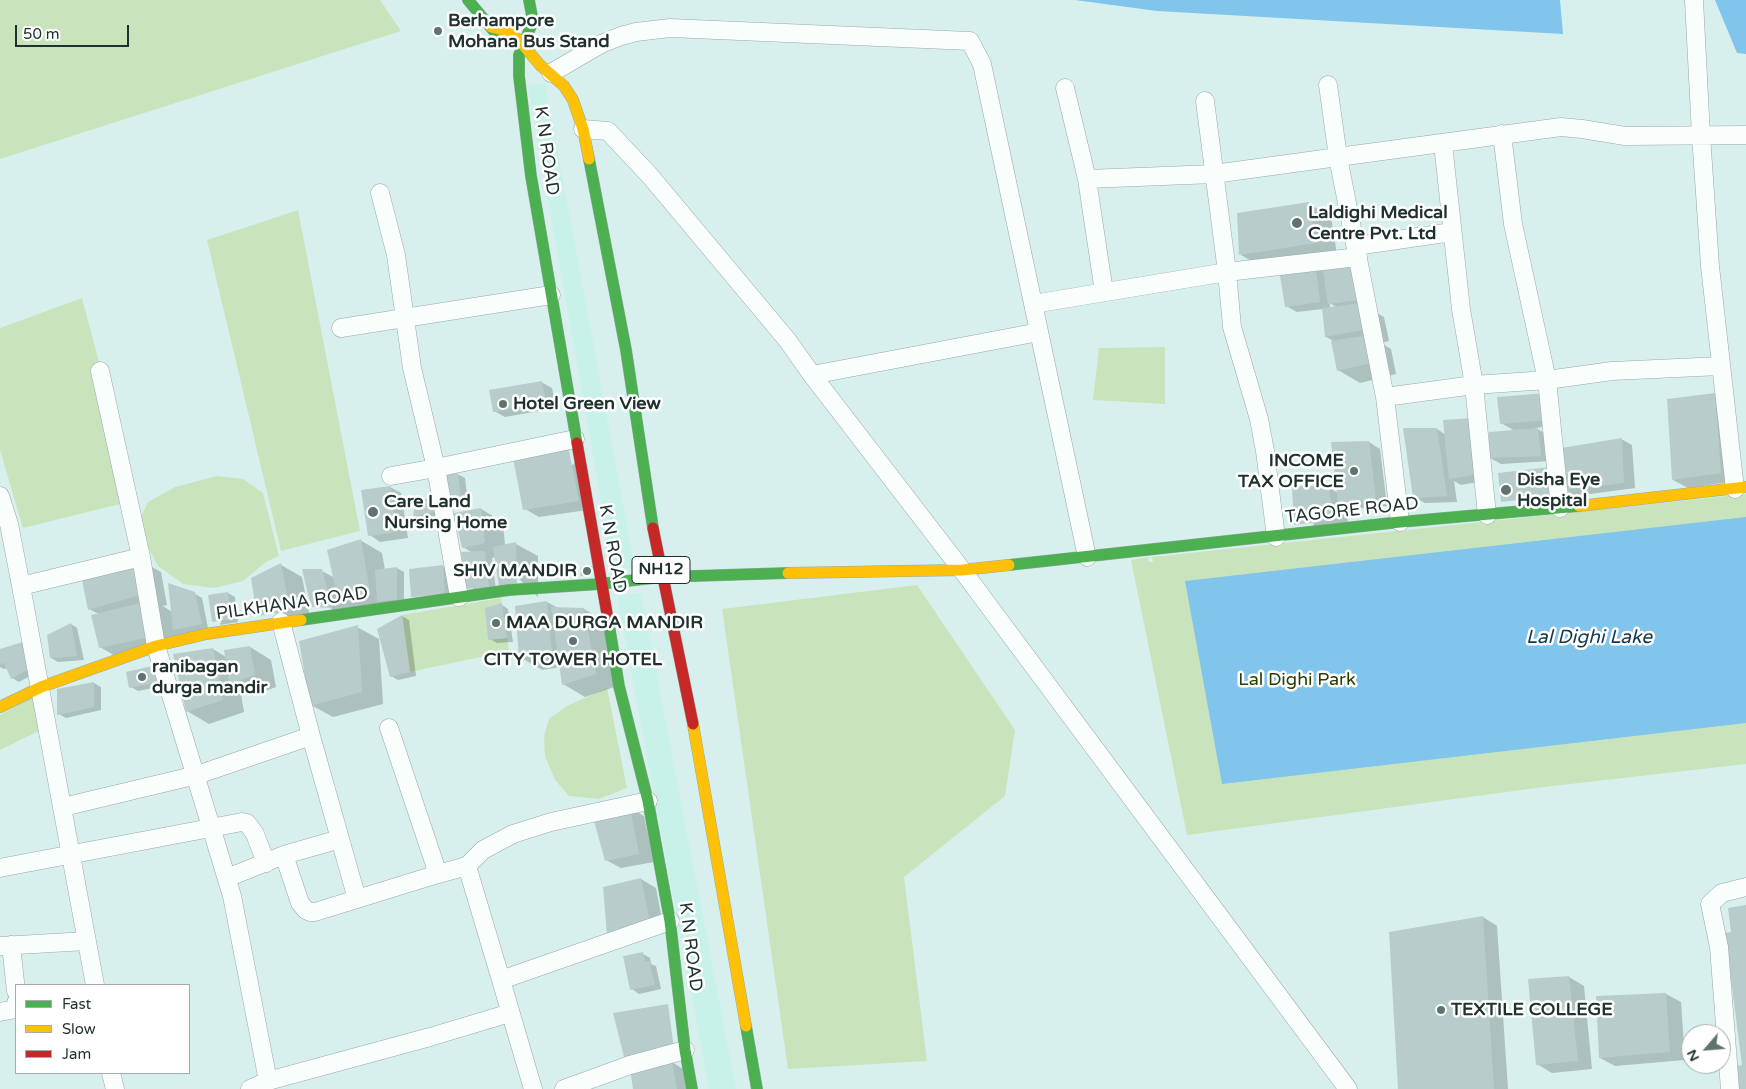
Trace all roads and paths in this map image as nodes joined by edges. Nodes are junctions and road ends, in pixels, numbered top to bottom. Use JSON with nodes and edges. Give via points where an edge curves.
{"nodes":[{"id":1,"x":468,"y":0,"type":"edge"},
{"id":2,"x":529,"y":0,"type":"edge"},
{"id":3,"x":1694,"y":0,"type":"edge"},
{"id":4,"x":491,"y":27,"type":"junction"},
{"id":5,"x":523,"y":43,"type":"junction"},
{"id":6,"x":519,"y":55,"type":"junction"},
{"id":7,"x":546,"y":69,"type":"junction"},
{"id":8,"x":1328,"y":85,"type":"dead end"},
{"id":9,"x":1065,"y":88,"type":"dead end"},
{"id":10,"x":1205,"y":101,"type":"dead end"},
{"id":11,"x":583,"y":129,"type":"junction"},
{"id":12,"x":1502,"y":134,"type":"junction"},
{"id":13,"x":1701,"y":135,"type":"junction"},
{"id":14,"x":1746,"y":135,"type":"edge"},
{"id":15,"x":1443,"y":144,"type":"junction"},
{"id":16,"x":1338,"y":157,"type":"junction"},
{"id":17,"x":1214,"y":174,"type":"junction"},
{"id":18,"x":1087,"y":180,"type":"junction"},
{"id":19,"x":380,"y":193,"type":"dead end"},
{"id":20,"x":1452,"y":232,"type":"junction"},
{"id":21,"x":1357,"y":252,"type":"junction"},
{"id":22,"x":1227,"y":272,"type":"junction"},
{"id":23,"x":1104,"y":292,"type":"junction"},
{"id":24,"x":551,"y":295,"type":"junction"},
{"id":25,"x":1033,"y":304,"type":"junction"},
{"id":26,"x":405,"y":318,"type":"junction"},
{"id":27,"x":341,"y":328,"type":"dead end"},
{"id":28,"x":1039,"y":332,"type":"junction"},
{"id":29,"x":1721,"y":366,"type":"junction"},
{"id":30,"x":100,"y":372,"type":"dead end"},
{"id":31,"x":812,"y":375,"type":"junction"},
{"id":32,"x":1547,"y":380,"type":"junction"},
{"id":33,"x":1474,"y":386,"type":"junction"},
{"id":34,"x":1385,"y":397,"type":"junction"},
{"id":35,"x":575,"y":439,"type":"junction"},
{"id":36,"x":436,"y":468,"type":"junction"},
{"id":37,"x":391,"y":476,"type":"dead end"},
{"id":38,"x":1740,"y":488,"type":"edge"},
{"id":39,"x":0,"y":496,"type":"edge"},
{"id":40,"x":1560,"y":508,"type":"junction"},
{"id":41,"x":1487,"y":515,"type":"junction"},
{"id":42,"x":1400,"y":522,"type":"junction"},
{"id":43,"x":1276,"y":537,"type":"junction"},
{"id":44,"x":141,"y":557,"type":"junction"},
{"id":45,"x":1087,"y":557,"type":"junction"},
{"id":46,"x":962,"y":570,"type":"junction"},
{"id":47,"x":662,"y":577,"type":"junction"},
{"id":48,"x":600,"y":584,"type":"junction"},
{"id":49,"x":21,"y":586,"type":"junction"},
{"id":50,"x":459,"y":597,"type":"junction"},
{"id":51,"x":281,"y":622,"type":"junction"},
{"id":52,"x":156,"y":646,"type":"junction"},
{"id":53,"x":41,"y":687,"type":"junction"},
{"id":54,"x":0,"y":707,"type":"edge"},
{"id":55,"x":389,"y":728,"type":"dead end"},
{"id":56,"x":311,"y":736,"type":"junction"},
{"id":57,"x":196,"y":775,"type":"junction"},
{"id":58,"x":648,"y":800,"type":"junction"},
{"id":59,"x":63,"y":807,"type":"junction"},
{"id":60,"x":212,"y":827,"type":"junction"},
{"id":61,"x":340,"y":839,"type":"junction"},
{"id":62,"x":71,"y":855,"type":"junction"},
{"id":63,"x":284,"y":855,"type":"junction"},
{"id":64,"x":266,"y":863,"type":"junction"},
{"id":65,"x":467,"y":866,"type":"junction"},
{"id":66,"x":0,"y":868,"type":"edge"},
{"id":67,"x":438,"y":874,"type":"junction"},
{"id":68,"x":227,"y":878,"type":"junction"},
{"id":69,"x":1746,"y":886,"type":"edge"},
{"id":70,"x":357,"y":899,"type":"junction"},
{"id":71,"x":670,"y":921,"type":"junction"},
{"id":72,"x":87,"y":941,"type":"junction"},
{"id":73,"x":6,"y":946,"type":"edge"},
{"id":74,"x":501,"y":980,"type":"junction"},
{"id":75,"x":95,"y":984,"type":"edge"},
{"id":76,"x":15,"y":986,"type":"edge"},
{"id":77,"x":15,"y":1008,"type":"edge"},
{"id":78,"x":0,"y":1012,"type":"edge"},
{"id":79,"x":510,"y":1013,"type":"junction"},
{"id":80,"x":685,"y":1050,"type":"junction"},
{"id":81,"x":111,"y":1074,"type":"edge"},
{"id":82,"x":268,"y":1081,"type":"junction"},
{"id":83,"x":116,"y":1089,"type":"edge"},
{"id":84,"x":250,"y":1089,"type":"edge"},
{"id":85,"x":533,"y":1089,"type":"edge"},
{"id":86,"x":564,"y":1089,"type":"edge"},
{"id":87,"x":692,"y":1089,"type":"edge"},
{"id":88,"x":757,"y":1089,"type":"edge"},
{"id":89,"x":1348,"y":1089,"type":"edge"},
{"id":90,"x":1730,"y":1089,"type":"edge"}],
"edges":[{"from":1,"to":4,"type":"street","number":"NH12"},
{"from":2,"to":5,"type":"street","name":"K N ROAD","via":[[531,26]]},
{"from":3,"to":13,"type":"street"},
{"from":4,"to":5,"type":"street","number":"NH12","via":[[506,31]]},
{"from":4,"to":6,"type":"street","number":"NH12"},
{"from":5,"to":6,"type":"street","name":"K N ROAD"},
{"from":5,"to":7,"type":"street","number":"NH12"},
{"from":6,"to":7,"type":"street","number":"NH12"},
{"from":6,"to":24,"type":"street","name":"K N ROAD","via":[[530,176]]},
{"from":7,"to":11,"type":"street","number":"NH12","via":[[564,86]]},
{"from":7,"to":25,"type":"street","via":[[620,36],[670,28],[970,41],[982,64]]},
{"from":8,"to":16,"type":"street"},
{"from":9,"to":18,"type":"street"},
{"from":10,"to":17,"type":"street"},
{"from":11,"to":31,"type":"street","via":[[608,130],[639,163],[788,341]]},
{"from":11,"to":47,"type":"street","number":"NH12","via":[[626,350]]},
{"from":12,"to":13,"type":"street","via":[[1561,128],[1625,136]]},
{"from":12,"to":15,"type":"street"},
{"from":12,"to":32,"type":"street","via":[[1513,224]]},
{"from":13,"to":14,"type":"street"},
{"from":13,"to":29,"type":"street"},
{"from":15,"to":16,"type":"street"},
{"from":15,"to":20,"type":"street"},
{"from":16,"to":17,"type":"street"},
{"from":16,"to":21,"type":"street"},
{"from":17,"to":18,"type":"street"},
{"from":17,"to":22,"type":"street"},
{"from":18,"to":23,"type":"street"},
{"from":19,"to":26,"type":"street","via":[[396,255]]},
{"from":20,"to":21,"type":"street"},
{"from":20,"to":33,"type":"street"},
{"from":21,"to":22,"type":"street"},
{"from":21,"to":34,"type":"street"},
{"from":22,"to":23,"type":"street"},
{"from":22,"to":43,"type":"street","via":[[1232,327],[1259,419]]},
{"from":23,"to":25,"type":"street"},
{"from":24,"to":26,"type":"street"},
{"from":24,"to":35,"type":"street","name":"K N ROAD"},
{"from":25,"to":28,"type":"street"},
{"from":26,"to":27,"type":"street"},
{"from":26,"to":36,"type":"street","via":[[412,368]]},
{"from":28,"to":31,"type":"street"},
{"from":28,"to":45,"type":"street"},
{"from":29,"to":32,"type":"street","via":[[1612,371]]},
{"from":29,"to":38,"type":"street"},
{"from":30,"to":44,"type":"street"},
{"from":31,"to":46,"type":"street"},
{"from":32,"to":33,"type":"street"},
{"from":32,"to":40,"type":"street"},
{"from":33,"to":34,"type":"street"},
{"from":33,"to":41,"type":"street"},
{"from":34,"to":42,"type":"street"},
{"from":35,"to":36,"type":"street"},
{"from":35,"to":48,"type":"street","name":"K N ROAD"},
{"from":36,"to":37,"type":"street"},
{"from":36,"to":50,"type":"street"},
{"from":38,"to":40,"type":"street","name":"TAGORE ROAD"},
{"from":39,"to":49,"type":"street"},
{"from":40,"to":41,"type":"street","name":"TAGORE ROAD"},
{"from":41,"to":42,"type":"street","name":"TAGORE ROAD"},
{"from":42,"to":43,"type":"street","name":"TAGORE ROAD"},
{"from":43,"to":45,"type":"street","name":"TAGORE ROAD"},
{"from":44,"to":49,"type":"street"},
{"from":44,"to":52,"type":"street"},
{"from":45,"to":46,"type":"street","name":"TAGORE ROAD"},
{"from":46,"to":47,"type":"street","name":"TAGORE ROAD"},
{"from":46,"to":89,"type":"street"},
{"from":47,"to":48,"type":"street","name":"PILKHANA ROAD"},
{"from":47,"to":88,"type":"street","number":"NH12","via":[[685,681]]},
{"from":48,"to":50,"type":"street","name":"PILKHANA ROAD"},
{"from":48,"to":58,"type":"street","name":"K N ROAD","via":[[619,686]]},
{"from":49,"to":53,"type":"street"},
{"from":50,"to":51,"type":"street","name":"PILKHANA ROAD"},
{"from":51,"to":52,"type":"street","name":"PILKHANA ROAD"},
{"from":51,"to":56,"type":"street"},
{"from":52,"to":53,"type":"street","name":"PILKHANA ROAD"},
{"from":52,"to":57,"type":"street"},
{"from":53,"to":54,"type":"street","name":"PILKHANA ROAD"},
{"from":53,"to":59,"type":"street"},
{"from":55,"to":67,"type":"street"},
{"from":56,"to":57,"type":"street"},
{"from":56,"to":61,"type":"street"},
{"from":57,"to":59,"type":"street"},
{"from":57,"to":60,"type":"street"},
{"from":58,"to":65,"type":"street","via":[[513,834],[484,850]]},
{"from":58,"to":71,"type":"street","name":"K N ROAD"},
{"from":59,"to":62,"type":"street"},
{"from":60,"to":62,"type":"street"},
{"from":60,"to":64,"type":"street","via":[[247,823],[255,834]]},
{"from":60,"to":68,"type":"street"},
{"from":61,"to":63,"type":"street"},
{"from":61,"to":70,"type":"street"},
{"from":62,"to":66,"type":"street"},
{"from":62,"to":72,"type":"street"},
{"from":63,"to":64,"type":"street"},
{"from":63,"to":70,"type":"street","via":[[300,903],[306,910],[315,912]]},
{"from":64,"to":68,"type":"street"},
{"from":65,"to":67,"type":"street"},
{"from":65,"to":74,"type":"street"},
{"from":67,"to":70,"type":"street"},
{"from":68,"to":82,"type":"street"},
{"from":69,"to":90,"type":"street","via":[[1722,893],[1710,904],[1719,947]]},
{"from":71,"to":74,"type":"street"},
{"from":71,"to":80,"type":"street","name":"K N ROAD"},
{"from":72,"to":73,"type":"street"},
{"from":72,"to":75,"type":"street"},
{"from":73,"to":76,"type":"street"},
{"from":74,"to":79,"type":"street"},
{"from":77,"to":78,"type":"street"},
{"from":79,"to":82,"type":"street"},
{"from":79,"to":85,"type":"street"},
{"from":80,"to":86,"type":"street","via":[[630,1065]]},
{"from":80,"to":87,"type":"street","name":"K N ROAD"},
{"from":81,"to":83,"type":"street"},
{"from":82,"to":84,"type":"street"}]}
